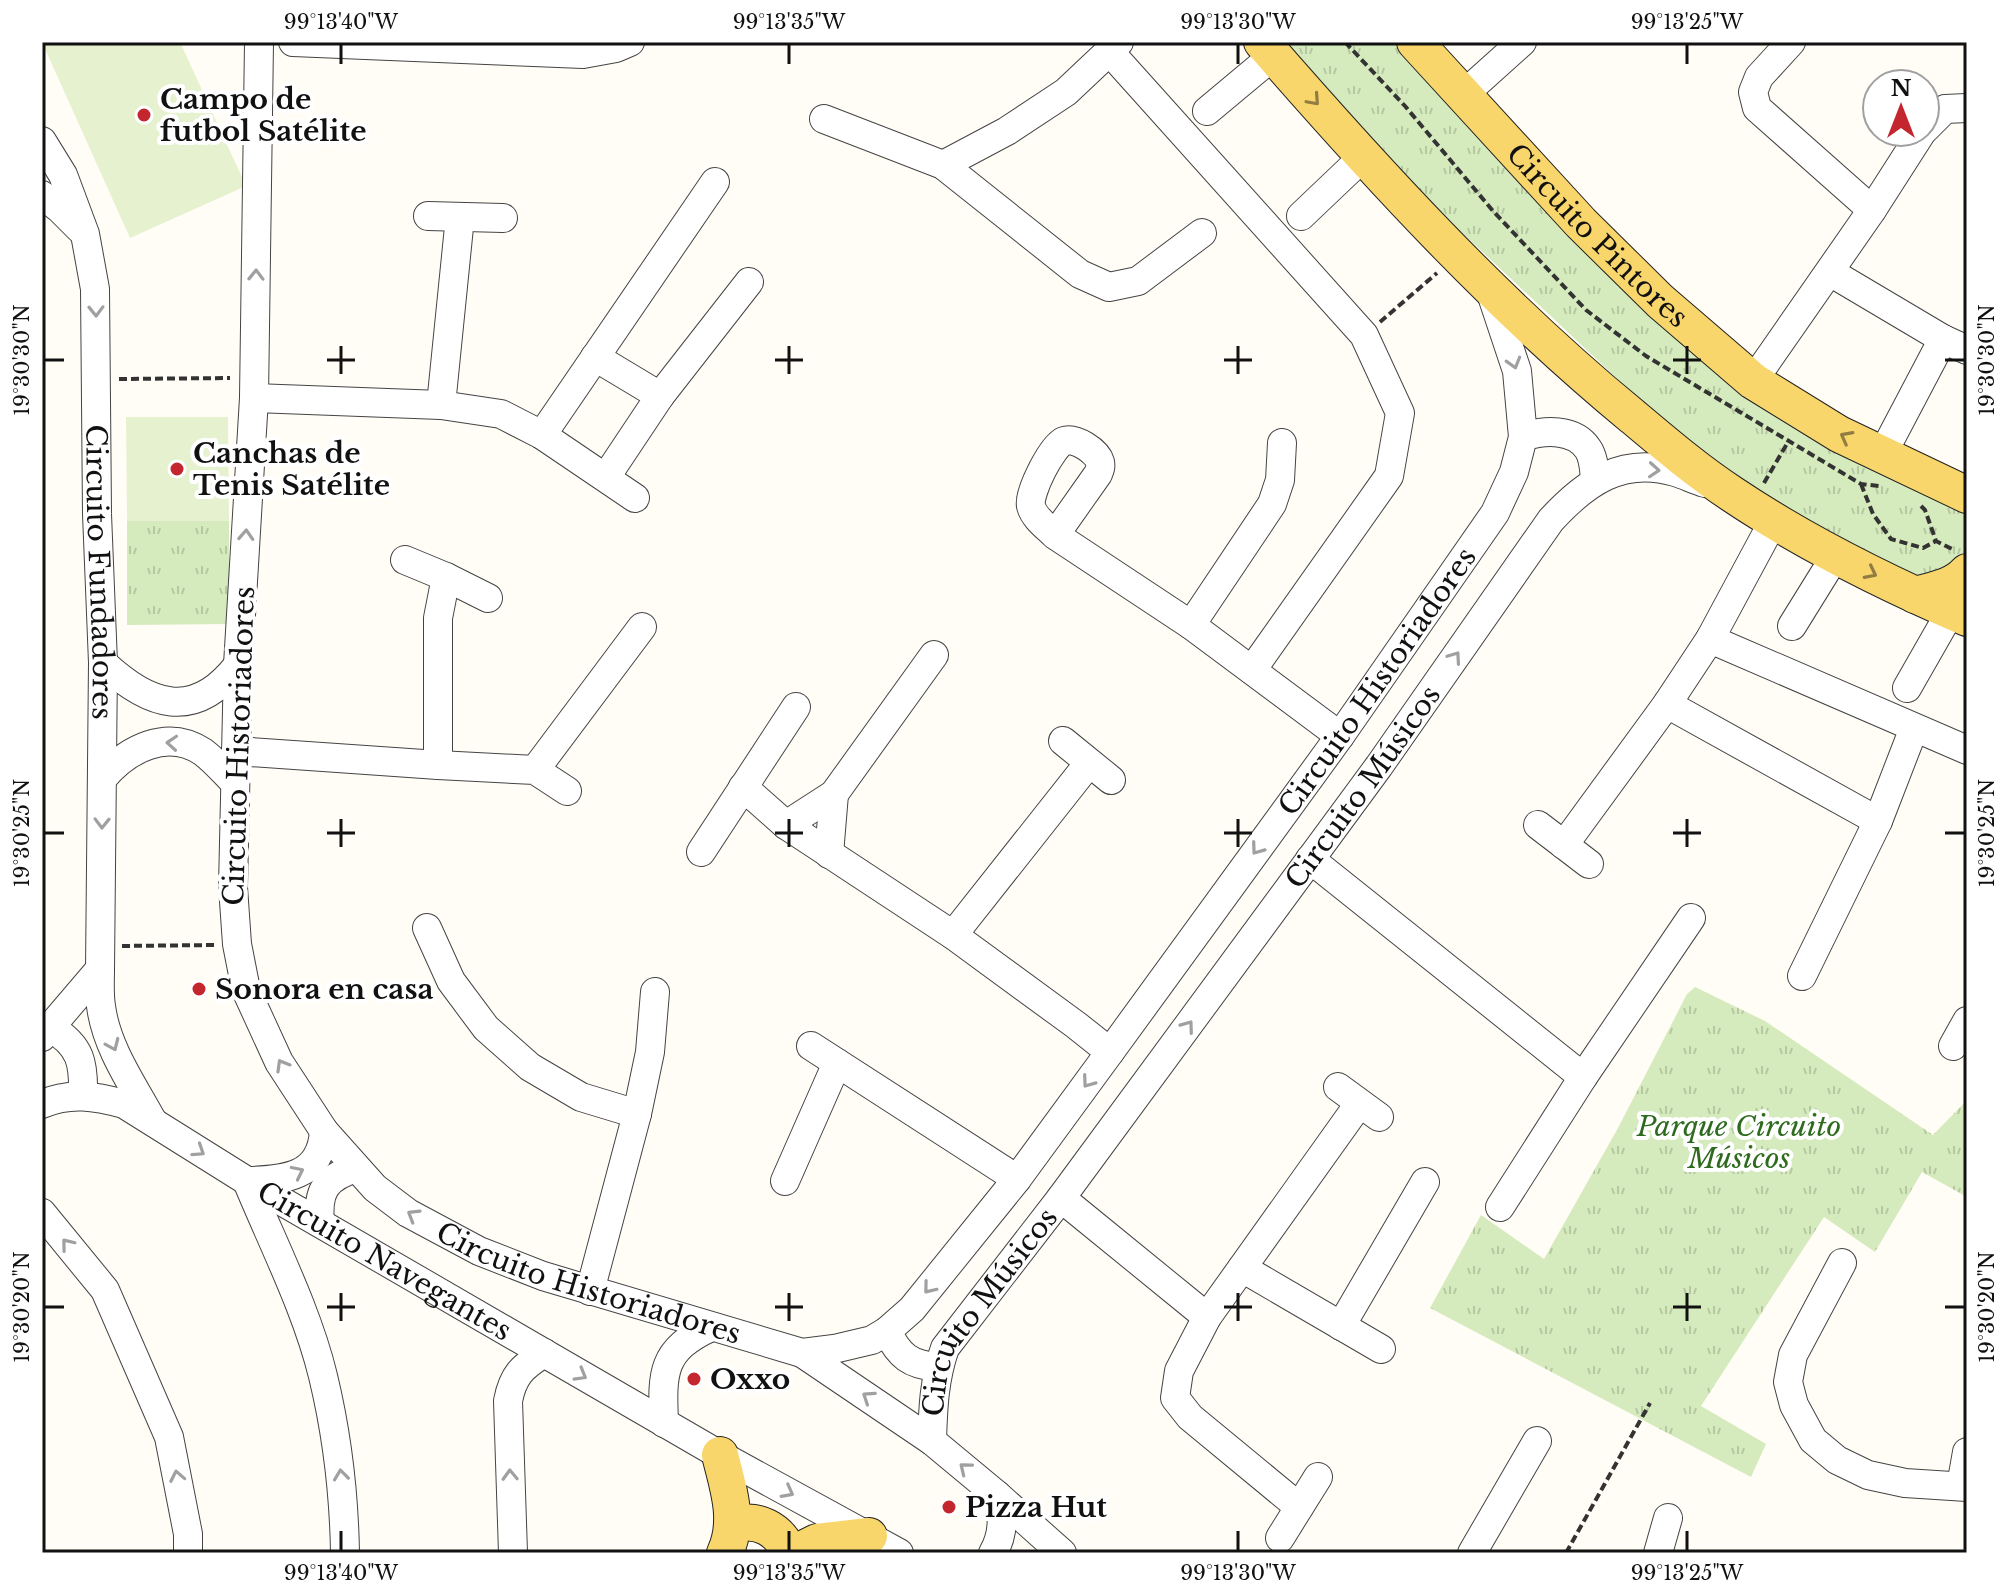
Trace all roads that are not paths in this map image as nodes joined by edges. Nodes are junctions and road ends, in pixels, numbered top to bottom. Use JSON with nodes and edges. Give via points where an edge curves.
{"nodes":[{"id":1,"x":259,"y":42,"type":"edge"},
{"id":2,"x":293,"y":42,"type":"edge"},
{"id":3,"x":630,"y":42,"type":"edge"},
{"id":4,"x":1415,"y":42,"type":"edge"},
{"id":5,"x":1522,"y":42,"type":"edge"},
{"id":6,"x":1791,"y":42,"type":"edge"},
{"id":7,"x":467,"y":46,"type":"edge"},
{"id":8,"x":1114,"y":46,"type":"edge"},
{"id":9,"x":1268,"y":48,"type":"edge"},
{"id":10,"x":1463,"y":95,"type":"junction"},
{"id":11,"x":1207,"y":111,"type":"dead end"},
{"id":12,"x":824,"y":119,"type":"dead end"},
{"id":13,"x":42,"y":141,"type":"edge"},
{"id":14,"x":1912,"y":148,"type":"edge"},
{"id":15,"x":1364,"y":156,"type":"junction"},
{"id":16,"x":943,"y":165,"type":"junction"},
{"id":17,"x":715,"y":182,"type":"dead end"},
{"id":18,"x":42,"y":195,"type":"edge"},
{"id":19,"x":1872,"y":210,"type":"junction"},
{"id":20,"x":428,"y":216,"type":"dead end"},
{"id":21,"x":1301,"y":216,"type":"dead end"},
{"id":22,"x":460,"y":217,"type":"junction"},
{"id":23,"x":503,"y":218,"type":"dead end"},
{"id":24,"x":1202,"y":233,"type":"dead end"},
{"id":25,"x":85,"y":234,"type":"junction"},
{"id":26,"x":1830,"y":272,"type":"junction"},
{"id":27,"x":749,"y":282,"type":"dead end"},
{"id":28,"x":1490,"y":289,"type":"junction"},
{"id":29,"x":1960,"y":342,"type":"edge"},
{"id":30,"x":595,"y":357,"type":"junction"},
{"id":31,"x":1753,"y":381,"type":"junction"},
{"id":32,"x":254,"y":388,"type":"junction"},
{"id":33,"x":660,"y":396,"type":"junction"},
{"id":34,"x":441,"y":405,"type":"junction"},
{"id":35,"x":542,"y":435,"type":"junction"},
{"id":36,"x":1523,"y":437,"type":"junction"},
{"id":37,"x":1282,"y":443,"type":"dead end"},
{"id":38,"x":1886,"y":471,"type":"junction"},
{"id":39,"x":606,"y":477,"type":"junction"},
{"id":40,"x":1595,"y":480,"type":"junction"},
{"id":41,"x":1966,"y":495,"type":"edge"},
{"id":42,"x":635,"y":498,"type":"dead end"},
{"id":43,"x":1751,"y":506,"type":"junction"},
{"id":44,"x":1055,"y":535,"type":"dead end"},
{"id":45,"x":1836,"y":555,"type":"junction"},
{"id":46,"x":405,"y":560,"type":"dead end"},
{"id":47,"x":1967,"y":572,"type":"edge"},
{"id":48,"x":446,"y":577,"type":"junction"},
{"id":49,"x":1915,"y":595,"type":"junction"},
{"id":50,"x":488,"y":598,"type":"dead end"},
{"id":51,"x":1959,"y":615,"type":"edge"},
{"id":52,"x":1191,"y":625,"type":"junction"},
{"id":53,"x":1792,"y":626,"type":"dead end"},
{"id":54,"x":642,"y":627,"type":"dead end"},
{"id":55,"x":1710,"y":639,"type":"junction"},
{"id":56,"x":934,"y":655,"type":"dead end"},
{"id":57,"x":103,"y":663,"type":"junction"},
{"id":58,"x":238,"y":665,"type":"junction"},
{"id":59,"x":1252,"y":670,"type":"junction"},
{"id":60,"x":1907,"y":688,"type":"dead end"},
{"id":61,"x":1667,"y":704,"type":"junction"},
{"id":62,"x":796,"y":707,"type":"dead end"},
{"id":63,"x":1914,"y":728,"type":"junction"},
{"id":64,"x":1340,"y":736,"type":"junction"},
{"id":65,"x":1063,"y":741,"type":"dead end"},
{"id":66,"x":1967,"y":750,"type":"edge"},
{"id":67,"x":236,"y":751,"type":"junction"},
{"id":68,"x":438,"y":765,"type":"junction"},
{"id":69,"x":535,"y":770,"type":"junction"},
{"id":70,"x":102,"y":779,"type":"junction"},
{"id":71,"x":235,"y":783,"type":"junction"},
{"id":72,"x":743,"y":787,"type":"junction"},
{"id":73,"x":567,"y":791,"type":"dead end"},
{"id":74,"x":834,"y":794,"type":"junction"},
{"id":75,"x":1878,"y":821,"type":"junction"},
{"id":76,"x":786,"y":825,"type":"junction"},
{"id":77,"x":1538,"y":825,"type":"dead end"},
{"id":78,"x":1564,"y":845,"type":"junction"},
{"id":79,"x":701,"y":852,"type":"dead end"},
{"id":80,"x":829,"y":854,"type":"junction"},
{"id":81,"x":1310,"y":859,"type":"junction"},
{"id":82,"x":1589,"y":864,"type":"dead end"},
{"id":83,"x":1691,"y":918,"type":"dead end"},
{"id":84,"x":427,"y":928,"type":"dead end"},
{"id":85,"x":953,"y":935,"type":"junction"},
{"id":86,"x":100,"y":958,"type":"junction"},
{"id":87,"x":1802,"y":976,"type":"dead end"},
{"id":88,"x":655,"y":992,"type":"dead end"},
{"id":89,"x":1967,"y":1021,"type":"edge"},
{"id":90,"x":47,"y":1033,"type":"edge"},
{"id":91,"x":811,"y":1046,"type":"dead end"},
{"id":92,"x":1953,"y":1046,"type":"dead end"},
{"id":93,"x":1110,"y":1052,"type":"junction"},
{"id":94,"x":837,"y":1063,"type":"junction"},
{"id":95,"x":1583,"y":1077,"type":"junction"},
{"id":96,"x":83,"y":1096,"type":"junction"},
{"id":97,"x":1359,"y":1103,"type":"dead end"},
{"id":98,"x":42,"y":1104,"type":"edge"},
{"id":99,"x":637,"y":1114,"type":"junction"},
{"id":100,"x":152,"y":1120,"type":"junction"},
{"id":101,"x":324,"y":1131,"type":"junction"},
{"id":102,"x":356,"y":1168,"type":"junction"},
{"id":103,"x":1017,"y":1179,"type":"junction"},
{"id":104,"x":247,"y":1181,"type":"junction"},
{"id":105,"x":785,"y":1181,"type":"dead end"},
{"id":106,"x":1425,"y":1182,"type":"dead end"},
{"id":107,"x":1061,"y":1198,"type":"junction"},
{"id":108,"x":1500,"y":1207,"type":"dead end"},
{"id":109,"x":42,"y":1213,"type":"edge"},
{"id":110,"x":320,"y":1223,"type":"junction"},
{"id":111,"x":1842,"y":1263,"type":"dead end"},
{"id":112,"x":1242,"y":1268,"type":"junction"},
{"id":113,"x":590,"y":1291,"type":"junction"},
{"id":114,"x":1207,"y":1317,"type":"junction"},
{"id":115,"x":1341,"y":1326,"type":"junction"},
{"id":116,"x":711,"y":1327,"type":"junction"},
{"id":117,"x":887,"y":1331,"type":"junction"},
{"id":118,"x":1381,"y":1349,"type":"dead end"},
{"id":119,"x":544,"y":1353,"type":"junction"},
{"id":120,"x":802,"y":1353,"type":"junction"},
{"id":121,"x":938,"y":1367,"type":"junction"},
{"id":122,"x":664,"y":1423,"type":"junction"},
{"id":123,"x":932,"y":1441,"type":"junction"},
{"id":124,"x":1537,"y":1441,"type":"dead end"},
{"id":125,"x":1967,"y":1452,"type":"edge"},
{"id":126,"x":720,"y":1455,"type":"junction"},
{"id":127,"x":1318,"y":1477,"type":"dead end"},
{"id":128,"x":1964,"y":1486,"type":"edge"},
{"id":129,"x":997,"y":1495,"type":"junction"},
{"id":130,"x":1299,"y":1507,"type":"junction"},
{"id":131,"x":1668,"y":1518,"type":"dead end"},
{"id":132,"x":1280,"y":1538,"type":"dead end"},
{"id":133,"x":728,"y":1539,"type":"edge"},
{"id":134,"x":884,"y":1544,"type":"edge"},
{"id":135,"x":188,"y":1553,"type":"edge"},
{"id":136,"x":345,"y":1553,"type":"edge"},
{"id":137,"x":513,"y":1553,"type":"edge"},
{"id":138,"x":792,"y":1553,"type":"edge"},
{"id":139,"x":993,"y":1553,"type":"edge"},
{"id":140,"x":1062,"y":1553,"type":"edge"},
{"id":141,"x":1472,"y":1553,"type":"edge"},
{"id":142,"x":1658,"y":1553,"type":"edge"}],
"edges":[{"from":32,"to":1,"type":"street","name":"Circuito Historiadores","one_way":true},
{"from":2,"to":7,"type":"street"},
{"from":3,"to":7,"type":"street","via":[[583,54]]},
{"from":4,"to":10,"type":"main road","name":"Circuito Pintores"},
{"from":5,"to":10,"type":"street"},
{"from":6,"to":19,"type":"street","via":[[1759,77],[1753,92],[1757,108]]},
{"from":8,"to":16,"type":"street","via":[[1066,92]]},
{"from":8,"to":59,"type":"street","via":[[1364,335],[1400,413],[1389,476]]},
{"from":9,"to":11,"type":"street"},
{"from":9,"to":15,"type":"main road","name":"Circuito Historiadores","one_way":true},
{"from":10,"to":31,"type":"main road","name":"Circuito Pintores","via":[[1660,301]]},
{"from":12,"to":16,"type":"street"},
{"from":13,"to":25,"type":"street","name":"Circuito Fundadores","via":[[63,175]]},
{"from":14,"to":19,"type":"street"},
{"from":15,"to":21,"type":"street"},
{"from":15,"to":28,"type":"main road","name":"Circuito Historiadores"},
{"from":16,"to":24,"type":"street","via":[[1080,274],[1109,287],[1138,281]]},
{"from":17,"to":30,"type":"street"},
{"from":18,"to":25,"type":"street"},
{"from":19,"to":26,"type":"street"},
{"from":20,"to":22,"type":"street"},
{"from":22,"to":23,"type":"street"},
{"from":22,"to":34,"type":"street"},
{"from":25,"to":57,"type":"street","name":"Circuito Fundadores","one_way":true,"via":[[95,289]]},
{"from":26,"to":29,"type":"street"},
{"from":26,"to":31,"type":"street"},
{"from":27,"to":33,"type":"street"},
{"from":28,"to":36,"type":"street","name":"Circuito Historiadores","one_way":true,"via":[[1517,371]]},
{"from":28,"to":43,"type":"main road","name":"Circuito Historiadores","via":[[1575,369]]},
{"from":29,"to":38,"type":"street"},
{"from":30,"to":33,"type":"street"},
{"from":30,"to":35,"type":"street"},
{"from":38,"to":31,"type":"main road","name":"Circuito Pintores","one_way":true,"via":[[1839,434],[1796,427]]},
{"from":32,"to":34,"type":"street"},
{"from":58,"to":32,"type":"street","name":"Circuito Historiadores","one_way":true},
{"from":33,"to":39,"type":"street"},
{"from":34,"to":35,"type":"street","via":[[501,414]]},
{"from":35,"to":39,"type":"street"},
{"from":36,"to":40,"type":"street","via":[[1547,431],[1580,440],[1593,459]]},
{"from":36,"to":64,"type":"street","name":"Circuito Historiadores","via":[[1495,513]]},
{"from":37,"to":52,"type":"street","via":[[1280,480],[1272,504]]},
{"from":38,"to":41,"type":"main road","name":"Circuito Pintores"},
{"from":39,"to":42,"type":"street"},
{"from":40,"to":43,"type":"street","name":"Circuito Músicos","one_way":true,"via":[[1618,470],[1672,471]]},
{"from":81,"to":40,"type":"street","name":"Circuito Músicos","one_way":true,"via":[[1551,520]]},
{"from":43,"to":45,"type":"main road","name":"Circuito Músicos"},
{"from":43,"to":55,"type":"street"},
{"from":44,"to":52,"type":"street"},
{"from":45,"to":49,"type":"main road","name":"Circuito Músicos","one_way":true},
{"from":45,"to":53,"type":"street"},
{"from":46,"to":48,"type":"street"},
{"from":47,"to":49,"type":"main road","via":[[1951,585]]},
{"from":48,"to":50,"type":"street"},
{"from":48,"to":68,"type":"street","via":[[438,618]]},
{"from":49,"to":51,"type":"main road","name":"Circuito Músicos"},
{"from":51,"to":60,"type":"street"},
{"from":52,"to":59,"type":"street"},
{"from":54,"to":69,"type":"street"},
{"from":55,"to":61,"type":"street"},
{"from":55,"to":63,"type":"street"},
{"from":56,"to":74,"type":"street"},
{"from":57,"to":58,"type":"street","via":[[142,694],[169,702],[206,694]]},
{"from":57,"to":70,"type":"street","name":"Circuito Fundadores"},
{"from":58,"to":67,"type":"street","name":"Circuito Historiadores"},
{"from":59,"to":64,"type":"street"},
{"from":61,"to":75,"type":"street"},
{"from":61,"to":78,"type":"street"},
{"from":62,"to":72,"type":"street"},
{"from":63,"to":66,"type":"street"},
{"from":63,"to":75,"type":"street"},
{"from":64,"to":93,"type":"street","name":"Circuito Historiadores","one_way":true},
{"from":65,"to":85,"type":"street","via":[[1100,771]]},
{"from":67,"to":68,"type":"street"},
{"from":67,"to":71,"type":"street","name":"Circuito Historiadores"},
{"from":68,"to":69,"type":"street"},
{"from":69,"to":73,"type":"street"},
{"from":71,"to":70,"type":"street","one_way":true,"via":[[204,753],[172,741],[137,749]]},
{"from":70,"to":86,"type":"street","name":"Circuito Fundadores","one_way":true},
{"from":101,"to":71,"type":"street","name":"Circuito Historiadores","one_way":true,"via":[[279,1062],[246,990],[233,887]]},
{"from":72,"to":76,"type":"street"},
{"from":72,"to":79,"type":"street"},
{"from":74,"to":76,"type":"street"},
{"from":74,"to":80,"type":"street"},
{"from":75,"to":87,"type":"street"},
{"from":76,"to":80,"type":"street"},
{"from":77,"to":78,"type":"street"},
{"from":78,"to":82,"type":"street"},
{"from":80,"to":85,"type":"street"},
{"from":81,"to":95,"type":"street"},
{"from":107,"to":81,"type":"street","name":"Circuito Músicos","one_way":true},
{"from":83,"to":95,"type":"street"},
{"from":84,"to":99,"type":"street","via":[[451,981],[497,1038],[530,1067],[581,1097]]},
{"from":85,"to":93,"type":"street"},
{"from":86,"to":90,"type":"street"},
{"from":86,"to":100,"type":"street","name":"Circuito Fundadores","one_way":true,"via":[[106,1029]]},
{"from":88,"to":99,"type":"street"},
{"from":89,"to":92,"type":"street"},
{"from":90,"to":96,"type":"street","via":[[67,1037],[79,1056]]},
{"from":91,"to":94,"type":"street"},
{"from":93,"to":103,"type":"street","name":"Circuito Historiadores","one_way":true},
{"from":94,"to":103,"type":"street"},
{"from":94,"to":105,"type":"street"},
{"from":95,"to":108,"type":"street"},
{"from":96,"to":98,"type":"street","name":"Circuito Navegantes"},
{"from":96,"to":100,"type":"street","name":"Circuito Navegantes","via":[[124,1104]]},
{"from":97,"to":112,"type":"street"},
{"from":99,"to":113,"type":"street"},
{"from":100,"to":104,"type":"street","name":"Circuito Navegantes","one_way":true},
{"from":101,"to":102,"type":"street","name":"Circuito Historiadores"},
{"from":104,"to":101,"type":"street","one_way":true,"via":[[287,1178],[304,1170],[321,1150]]},
{"from":102,"to":110,"type":"street","via":[[324,1187]]},
{"from":113,"to":102,"type":"street","name":"Circuito Historiadores","one_way":true,"via":[[479,1251],[408,1213]]},
{"from":103,"to":117,"type":"street","name":"Circuito Historiadores","one_way":true,"via":[[912,1309]]},
{"from":104,"to":110,"type":"street","name":"Circuito Navegantes"},
{"from":136,"to":104,"type":"street","one_way":true,"via":[[344,1504],[323,1374]]},
{"from":106,"to":115,"type":"street"},
{"from":107,"to":114,"type":"street"},
{"from":107,"to":121,"type":"street","name":"Circuito Músicos","via":[[945,1348]]},
{"from":135,"to":109,"type":"street","one_way":true,"via":[[169,1437],[105,1290]]},
{"from":110,"to":119,"type":"street","name":"Circuito Navegantes"},
{"from":111,"to":128,"type":"street","via":[[1793,1355],[1788,1382],[1813,1440],[1868,1475]]},
{"from":112,"to":114,"type":"street"},
{"from":112,"to":115,"type":"street"},
{"from":113,"to":116,"type":"street","name":"Circuito Historiadores"},
{"from":114,"to":130,"type":"street","via":[[1179,1371],[1175,1398],[1190,1417]]},
{"from":115,"to":118,"type":"street"},
{"from":116,"to":120,"type":"street","name":"Circuito Historiadores"},
{"from":116,"to":122,"type":"street","via":[[683,1343],[667,1365]]},
{"from":117,"to":120,"type":"street","name":"Circuito Historiadores","via":[[857,1345]]},
{"from":117,"to":121,"type":"street","via":[[910,1361]]},
{"from":119,"to":122,"type":"street","name":"Circuito Navegantes","one_way":true},
{"from":137,"to":119,"type":"street","one_way":true,"via":[[508,1401],[518,1373]]},
{"from":123,"to":120,"type":"street","name":"Circuito Músicos","one_way":true},
{"from":121,"to":123,"type":"street","name":"Circuito Músicos"},
{"from":122,"to":126,"type":"street","name":"Circuito Navegantes"},
{"from":129,"to":123,"type":"street","name":"Circuito Músicos","one_way":true},
{"from":124,"to":141,"type":"street"},
{"from":125,"to":128,"type":"street"},
{"from":126,"to":133,"type":"main road","via":[[728,1488]]},
{"from":126,"to":134,"type":"street","name":"Circuito Navegantes","one_way":true},
{"from":127,"to":130,"type":"street"},
{"from":129,"to":139,"type":"street","via":[[1002,1522]]},
{"from":129,"to":140,"type":"street","name":"Circuito Músicos"},
{"from":130,"to":132,"type":"street"},
{"from":131,"to":142,"type":"street"},
{"from":133,"to":138,"type":"main road","via":[[750,1522],[769,1527]]},
{"from":134,"to":138,"type":"main road","via":[[817,1542]]}]}
